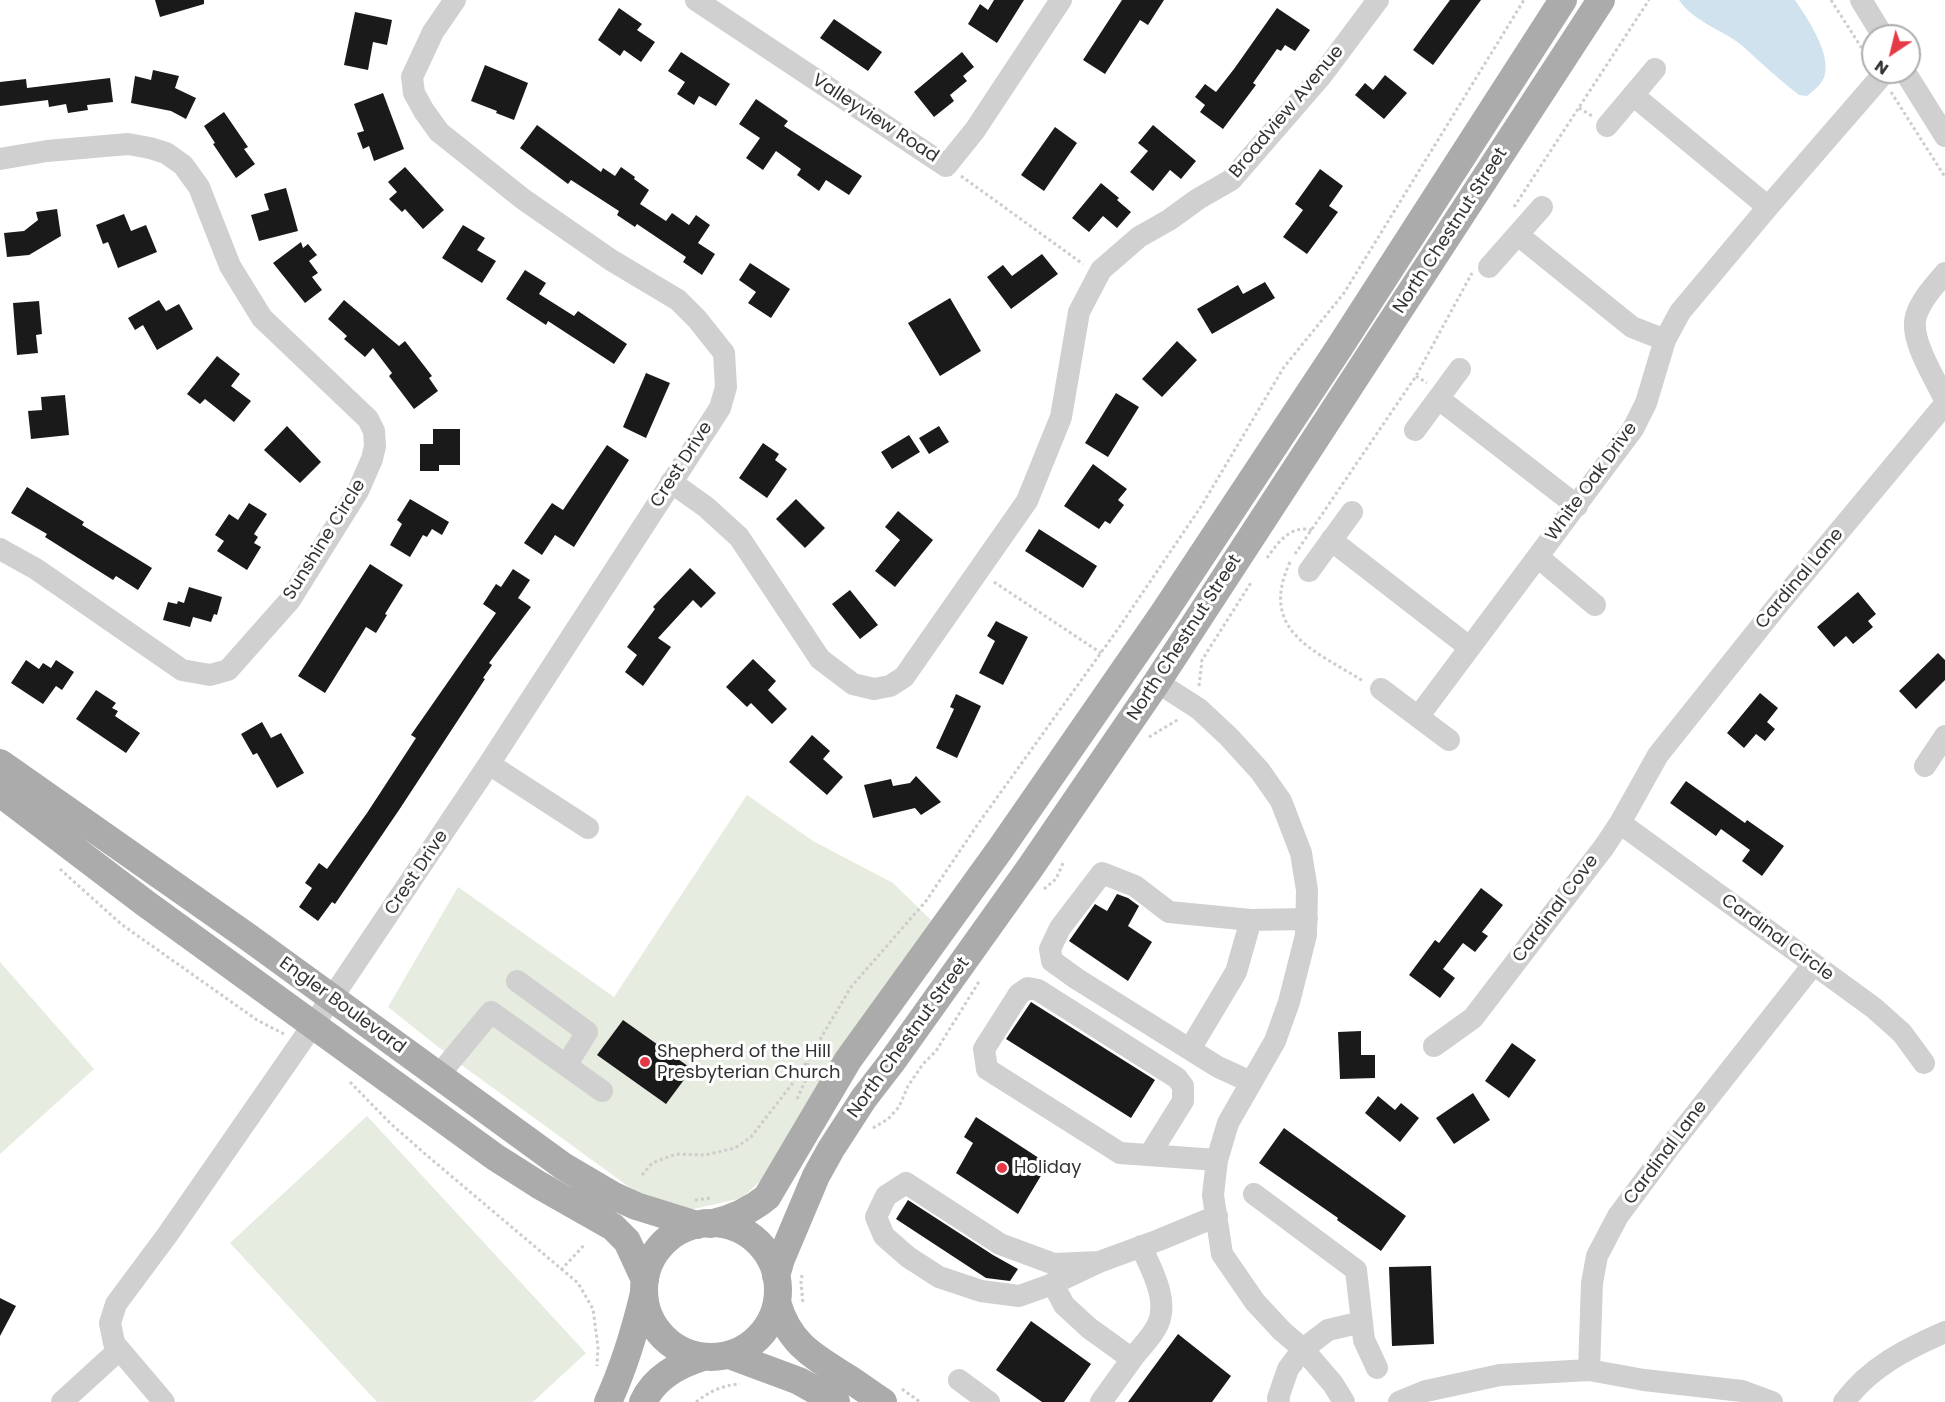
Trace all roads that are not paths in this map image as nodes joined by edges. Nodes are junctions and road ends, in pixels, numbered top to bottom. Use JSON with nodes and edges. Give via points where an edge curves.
{"nodes":[{"id":1,"x":455,"y":0,"type":"edge"},
{"id":2,"x":696,"y":0,"type":"edge"},
{"id":3,"x":1062,"y":0,"type":"edge"},
{"id":4,"x":1378,"y":0,"type":"edge"},
{"id":5,"x":1563,"y":0,"type":"edge"},
{"id":6,"x":1601,"y":0,"type":"edge"},
{"id":7,"x":1861,"y":0,"type":"edge"},
{"id":8,"x":1876,"y":24,"type":"edge"},
{"id":9,"x":1655,"y":69,"type":"dead end"},
{"id":10,"x":1868,"y":84,"type":"edge"},
{"id":11,"x":1912,"y":84,"type":"edge"},
{"id":12,"x":1633,"y":95,"type":"junction"},
{"id":13,"x":1607,"y":126,"type":"dead end"},
{"id":14,"x":1945,"y":136,"type":"edge"},
{"id":15,"x":0,"y":159,"type":"edge"},
{"id":16,"x":1542,"y":207,"type":"dead end"},
{"id":17,"x":1768,"y":207,"type":"junction"},
{"id":18,"x":1513,"y":225,"type":"junction"},
{"id":19,"x":1482,"y":267,"type":"road end"},
{"id":20,"x":1945,"y":273,"type":"edge"},
{"id":21,"x":1665,"y":340,"type":"junction"},
{"id":22,"x":1461,"y":369,"type":"dead end"},
{"id":23,"x":1439,"y":399,"type":"junction"},
{"id":24,"x":1945,"y":402,"type":"edge"},
{"id":25,"x":1415,"y":430,"type":"dead end"},
{"id":26,"x":671,"y":482,"type":"junction"},
{"id":27,"x":1576,"y":506,"type":"junction"},
{"id":28,"x":1352,"y":512,"type":"dead end"},
{"id":29,"x":1331,"y":540,"type":"junction"},
{"id":30,"x":0,"y":549,"type":"edge"},
{"id":31,"x":1538,"y":557,"type":"junction"},
{"id":32,"x":1309,"y":571,"type":"dead end"},
{"id":33,"x":1595,"y":604,"type":"dead end"},
{"id":34,"x":1468,"y":647,"type":"junction"},
{"id":35,"x":1157,"y":682,"type":"junction"},
{"id":36,"x":1381,"y":689,"type":"road end"},
{"id":37,"x":1418,"y":717,"type":"junction"},
{"id":38,"x":1945,"y":736,"type":"edge"},
{"id":39,"x":1449,"y":740,"type":"dead end"},
{"id":40,"x":1658,"y":755,"type":"joint"},
{"id":41,"x":0,"y":763,"type":"edge"},
{"id":42,"x":489,"y":764,"type":"junction"},
{"id":43,"x":1925,"y":766,"type":"dead end"},
{"id":44,"x":0,"y":794,"type":"edge"},
{"id":45,"x":1620,"y":824,"type":"junction"},
{"id":46,"x":588,"y":828,"type":"dead end"},
{"id":47,"x":1307,"y":919,"type":"junction"},
{"id":48,"x":1251,"y":920,"type":"junction"},
{"id":49,"x":1812,"y":965,"type":"junction"},
{"id":50,"x":517,"y":981,"type":"dead end"},
{"id":51,"x":332,"y":999,"type":"junction"},
{"id":52,"x":306,"y":1034,"type":"junction"},
{"id":53,"x":1434,"y":1046,"type":"dead end"},
{"id":54,"x":1190,"y":1049,"type":"junction"},
{"id":55,"x":1924,"y":1063,"type":"dead end"},
{"id":56,"x":567,"y":1064,"type":"junction"},
{"id":57,"x":438,"y":1076,"type":"junction"},
{"id":58,"x":1251,"y":1082,"type":"junction"},
{"id":59,"x":602,"y":1091,"type":"dead end"},
{"id":60,"x":1150,"y":1154,"type":"junction"},
{"id":61,"x":1217,"y":1160,"type":"junction"},
{"id":62,"x":1254,"y":1194,"type":"dead end"},
{"id":63,"x":708,"y":1215,"type":"junction"},
{"id":64,"x":1217,"y":1216,"type":"junction"},
{"id":65,"x":1142,"y":1246,"type":"junction"},
{"id":66,"x":1099,"y":1262,"type":"junction"},
{"id":67,"x":1053,"y":1284,"type":"junction"},
{"id":68,"x":644,"y":1287,"type":"junction"},
{"id":69,"x":790,"y":1289,"type":"junction"},
{"id":70,"x":1362,"y":1322,"type":"junction"},
{"id":71,"x":1945,"y":1332,"type":"edge"},
{"id":72,"x":1303,"y":1348,"type":"junction"},
{"id":73,"x":119,"y":1350,"type":"junction"},
{"id":74,"x":716,"y":1356,"type":"junction"},
{"id":75,"x":1132,"y":1359,"type":"junction"},
{"id":76,"x":1377,"y":1368,"type":"dead end"},
{"id":77,"x":1589,"y":1370,"type":"junction"},
{"id":78,"x":959,"y":1380,"type":"dead end"},
{"id":79,"x":889,"y":1393,"type":"edge"},
{"id":80,"x":62,"y":1402,"type":"edge"},
{"id":81,"x":164,"y":1402,"type":"edge"},
{"id":82,"x":608,"y":1402,"type":"edge"},
{"id":83,"x":643,"y":1402,"type":"edge"},
{"id":84,"x":836,"y":1402,"type":"edge"},
{"id":85,"x":989,"y":1402,"type":"edge"},
{"id":86,"x":1101,"y":1402,"type":"edge"},
{"id":87,"x":1279,"y":1402,"type":"edge"},
{"id":88,"x":1344,"y":1402,"type":"edge"},
{"id":89,"x":1399,"y":1402,"type":"edge"},
{"id":90,"x":1772,"y":1402,"type":"edge"},
{"id":91,"x":1844,"y":1402,"type":"edge"}],
"edges":[{"from":1,"to":26,"type":"street","name":"Crest Drive","via":[[433,32],[412,77],[414,93],[439,132],[533,206],[678,300],[724,353],[726,387],[720,408]]},
{"from":2,"to":3,"type":"street","name":"Valleyview Road","via":[[946,166],[975,130]]},
{"from":4,"to":26,"type":"street","name":"Broadview Avenue","via":[[1322,75],[1231,180],[1139,237],[1101,270],[1080,312],[1061,417],[1027,501],[904,677],[890,686],[874,689],[853,684],[820,659],[739,537]]},
{"from":5,"to":63,"type":"main road","name":"North Chestnut Street","via":[[1170,604],[848,1060],[767,1197],[731,1219]]},
{"from":6,"to":35,"type":"main road","name":"North Chestnut Street"},
{"from":7,"to":8,"type":"street"},
{"from":9,"to":12,"type":"street"},
{"from":10,"to":17,"type":"street","name":"White Oak Drive"},
{"from":11,"to":14,"type":"street"},
{"from":12,"to":13,"type":"street"},
{"from":12,"to":17,"type":"street"},
{"from":15,"to":30,"type":"street","name":"Sunshine Circle","via":[[128,144],[166,153],[183,165],[199,187],[230,266],[262,318],[368,419],[375,446],[358,492],[290,600],[228,670],[210,675],[182,670],[36,569]]},
{"from":16,"to":18,"type":"street"},
{"from":17,"to":21,"type":"street","name":"White Oak Drive","via":[[1680,312]]},
{"from":18,"to":19,"type":"street"},
{"from":18,"to":21,"type":"street","via":[[1632,327]]},
{"from":20,"to":24,"type":"street","name":"Cardinal Lane","via":[[1921,305],[1915,323],[1917,341]]},
{"from":21,"to":27,"type":"street","name":"White Oak Drive","via":[[1646,403],[1633,429]]},
{"from":22,"to":23,"type":"street"},
{"from":23,"to":25,"type":"street"},
{"from":23,"to":27,"type":"street"},
{"from":24,"to":40,"type":"street","name":"Cardinal Lane"},
{"from":26,"to":42,"type":"street","name":"Crest Drive"},
{"from":27,"to":31,"type":"street","name":"White Oak Drive"},
{"from":28,"to":29,"type":"street"},
{"from":29,"to":32,"type":"street"},
{"from":29,"to":34,"type":"street"},
{"from":31,"to":33,"type":"street"},
{"from":31,"to":34,"type":"street","name":"White Oak Drive"},
{"from":34,"to":37,"type":"street","name":"White Oak Drive"},
{"from":35,"to":47,"type":"street","via":[[1199,709],[1229,737],[1281,801],[1301,853]]},
{"from":35,"to":69,"type":"main road","name":"North Chestnut Street","via":[[831,1149],[781,1259]]},
{"from":36,"to":37,"type":"street"},
{"from":37,"to":39,"type":"street"},
{"from":38,"to":43,"type":"street"},
{"from":40,"to":45,"type":"street","name":"Cardinal Cove"},
{"from":41,"to":51,"type":"main road","name":"Engler Boulevard"},
{"from":42,"to":46,"type":"street"},
{"from":42,"to":51,"type":"street","name":"Crest Drive"},
{"from":44,"to":52,"type":"main road","name":"Engler Boulevard","via":[[274,998]]},
{"from":45,"to":49,"type":"street","name":"Cardinal Circle"},
{"from":45,"to":53,"type":"street","name":"Cardinal Cove","via":[[1473,1018]]},
{"from":47,"to":48,"type":"street"},
{"from":47,"to":58,"type":"street","via":[[1289,1002],[1275,1041]]},
{"from":48,"to":54,"type":"street","via":[[1236,972]]},
{"from":48,"to":54,"type":"street","via":[[1169,912],[1135,886],[1102,873],[1060,928],[1050,950],[1052,961]]},
{"from":49,"to":55,"type":"street","name":"Cardinal Circle","via":[[1889,1021]]},
{"from":49,"to":77,"type":"street","name":"Cardinal Lane","via":[[1618,1216],[1597,1256],[1592,1283]]},
{"from":50,"to":56,"type":"street","via":[[587,1032]]},
{"from":51,"to":52,"type":"street","name":"Crest Drive"},
{"from":51,"to":57,"type":"main road","name":"Engler Boulevard"},
{"from":52,"to":68,"type":"main road","name":"Engler Boulevard","via":[[538,1185],[614,1227],[627,1241]]},
{"from":52,"to":73,"type":"street","name":"Crest Drive","via":[[116,1304],[110,1323]]},
{"from":54,"to":58,"type":"street"},
{"from":56,"to":57,"type":"street","via":[[491,1012]]},
{"from":56,"to":59,"type":"street"},
{"from":57,"to":63,"type":"main road","name":"Engler Boulevard","via":[[563,1166],[614,1196],[636,1206]]},
{"from":58,"to":61,"type":"street","via":[[1228,1123]]},
{"from":60,"to":60,"type":"street","via":[[1120,1153],[987,1069],[984,1049],[1019,994],[1028,988],[1038,990],[1177,1078],[1183,1086],[1183,1101]]},
{"from":60,"to":61,"type":"street"},
{"from":61,"to":64,"type":"street","via":[[1213,1195]]},
{"from":62,"to":70,"type":"street","via":[[1356,1270]]},
{"from":63,"to":68,"type":"main road","via":[[662,1244],[651,1261]]},
{"from":63,"to":69,"type":"main road","via":[[757,1242]]},
{"from":64,"to":65,"type":"street"},
{"from":64,"to":72,"type":"street","via":[[1222,1254],[1255,1302]]},
{"from":65,"to":66,"type":"street"},
{"from":65,"to":75,"type":"street","via":[[1158,1286],[1162,1309],[1158,1324]]},
{"from":66,"to":67,"type":"street"},
{"from":66,"to":67,"type":"street","via":[[1054,1264],[1000,1244],[906,1183],[886,1196],[876,1217],[884,1236],[939,1277],[981,1291],[1019,1296]]},
{"from":67,"to":75,"type":"street","via":[[1064,1305],[1089,1329]]},
{"from":68,"to":74,"type":"main road","via":[[648,1313],[657,1331],[678,1348]]},
{"from":68,"to":82,"type":"main road","via":[[638,1320]]},
{"from":69,"to":74,"type":"main road","via":[[760,1335],[746,1347]]},
{"from":69,"to":79,"type":"main road","via":[[785,1325],[798,1343],[812,1356]]},
{"from":70,"to":72,"type":"street","via":[[1328,1330]]},
{"from":70,"to":76,"type":"street","via":[[1364,1340]]},
{"from":71,"to":91,"type":"street","via":[[1892,1358]]},
{"from":72,"to":87,"type":"street","via":[[1288,1369]]},
{"from":72,"to":88,"type":"street"},
{"from":73,"to":80,"type":"street"},
{"from":73,"to":81,"type":"street"},
{"from":74,"to":83,"type":"main road","via":[[683,1363],[663,1376]]},
{"from":74,"to":84,"type":"main road","via":[[799,1381]]},
{"from":75,"to":86,"type":"street"},
{"from":77,"to":89,"type":"street","via":[[1500,1375],[1426,1391]]},
{"from":77,"to":90,"type":"street","via":[[1742,1391]]},
{"from":78,"to":85,"type":"street"}]}
